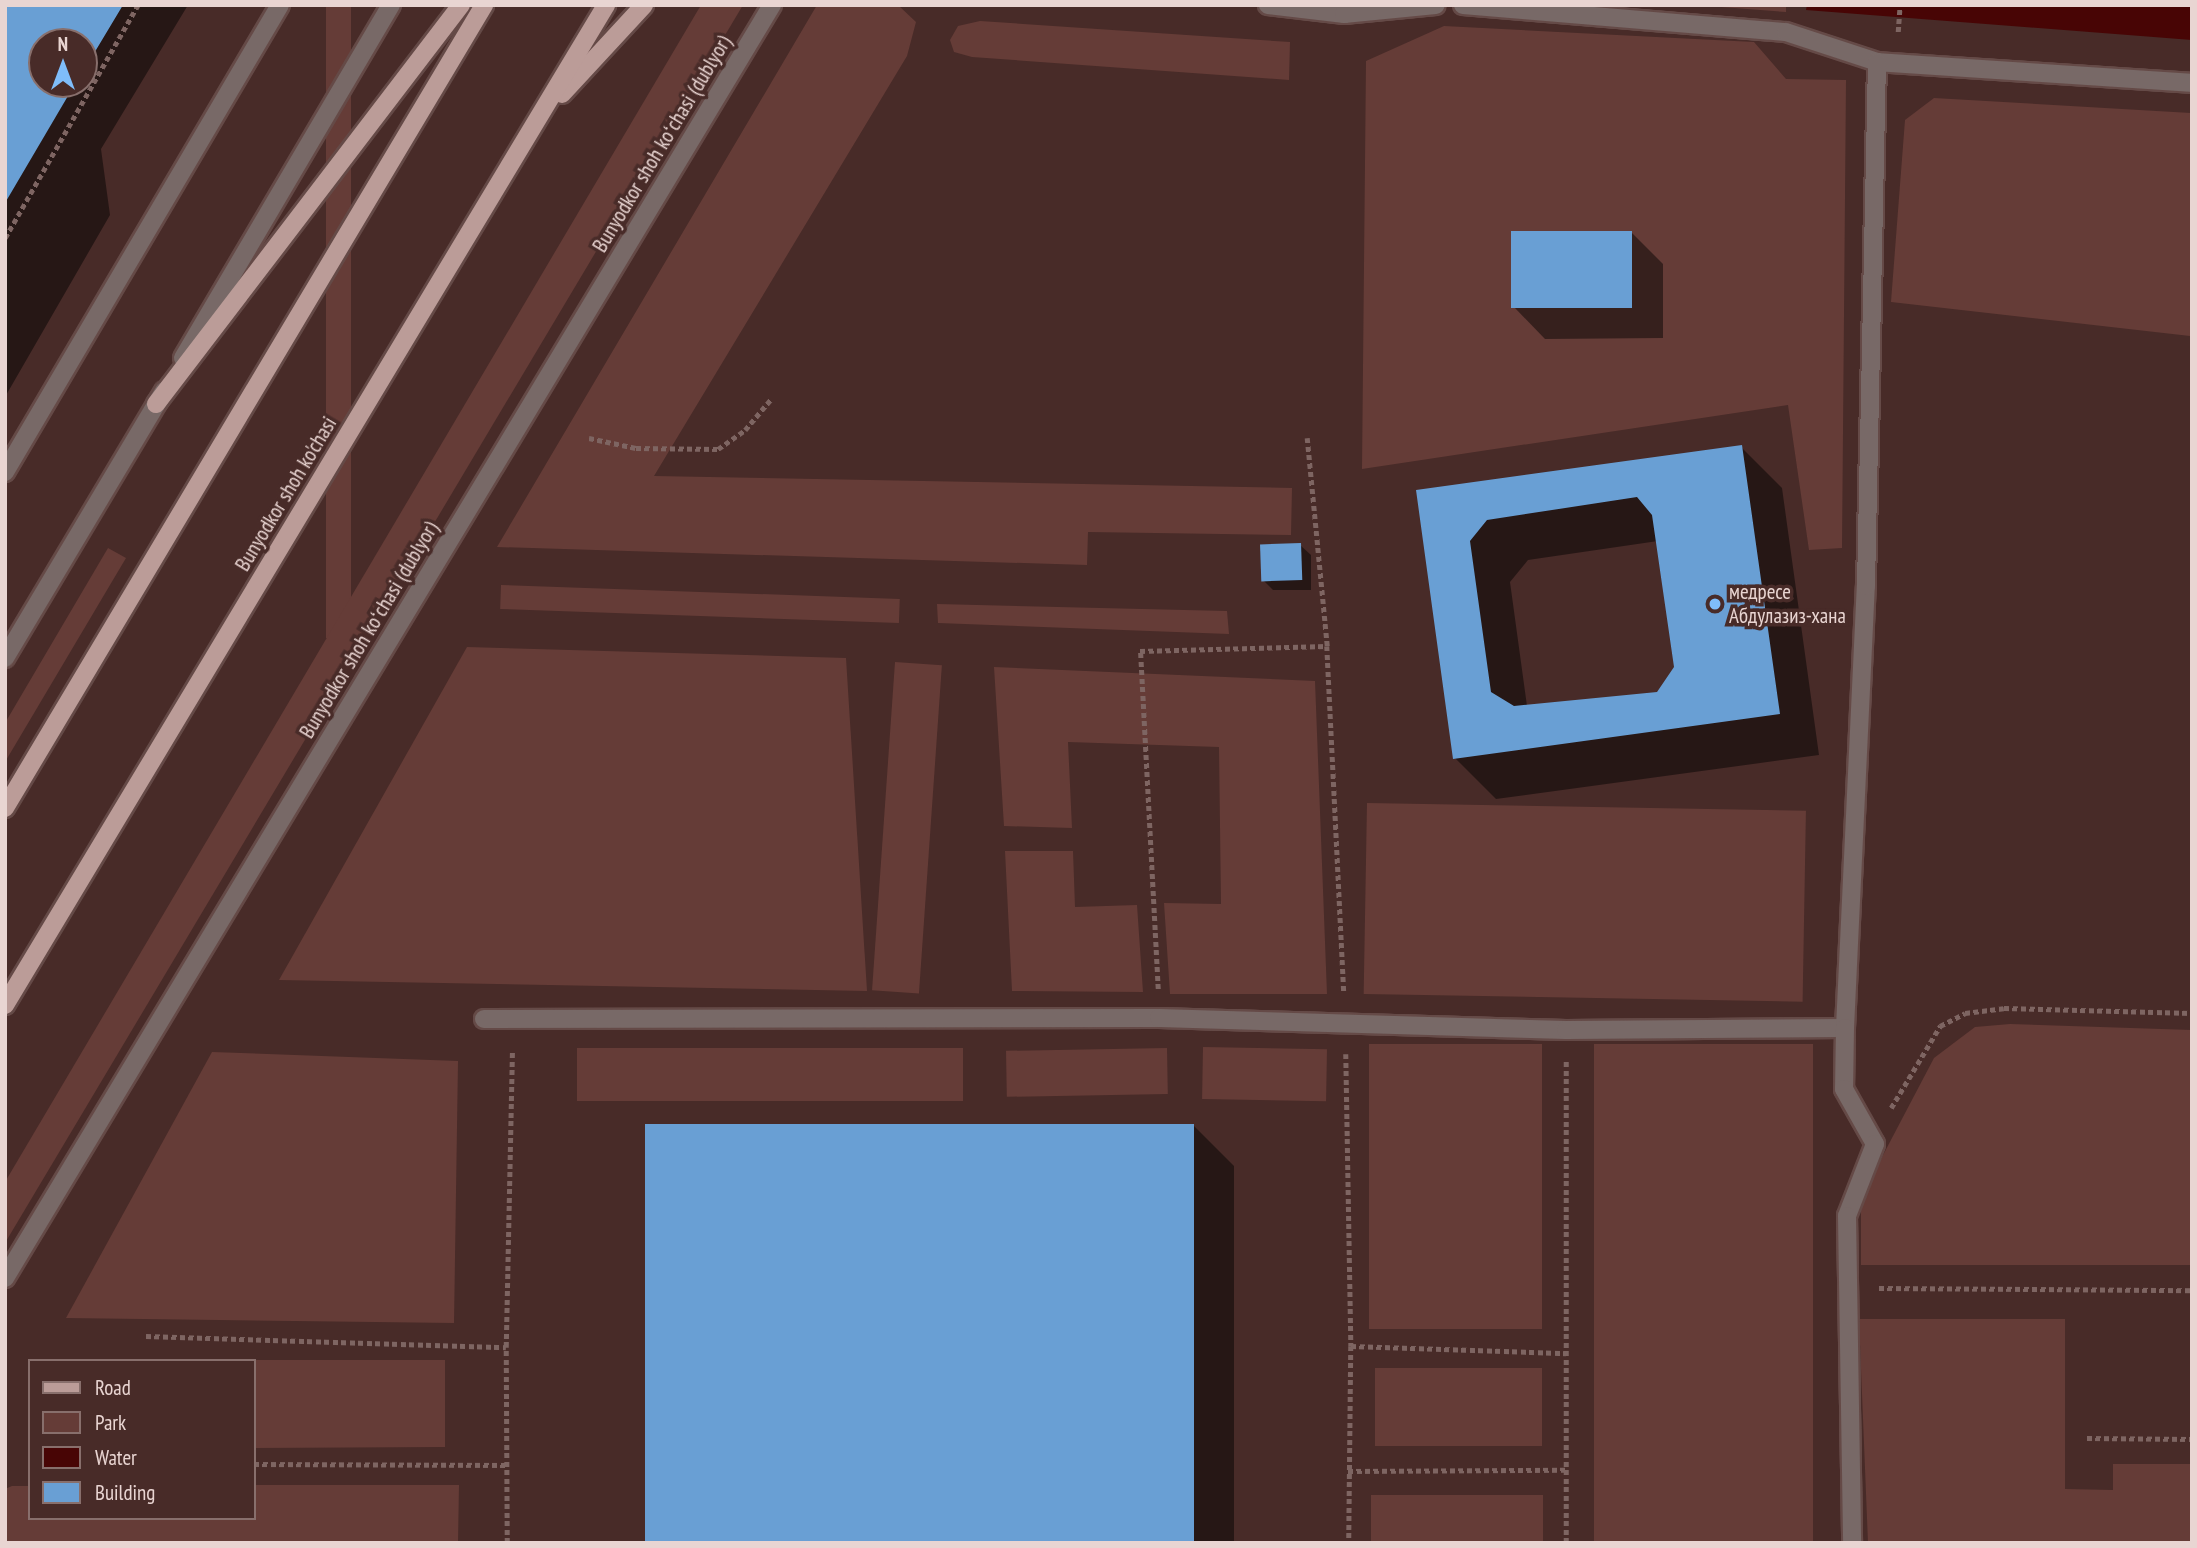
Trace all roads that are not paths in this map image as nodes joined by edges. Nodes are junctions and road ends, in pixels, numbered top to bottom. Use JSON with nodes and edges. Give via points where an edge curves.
{"nodes":[{"id":1,"x":280,"y":5,"type":"edge"},
{"id":2,"x":391,"y":5,"type":"edge"},
{"id":3,"x":461,"y":5,"type":"edge"},
{"id":4,"x":484,"y":5,"type":"edge"},
{"id":5,"x":606,"y":5,"type":"edge"},
{"id":6,"x":644,"y":5,"type":"edge"},
{"id":7,"x":772,"y":5,"type":"edge"},
{"id":8,"x":1268,"y":5,"type":"edge"},
{"id":9,"x":1436,"y":5,"type":"edge"},
{"id":10,"x":1463,"y":5,"type":"edge"},
{"id":11,"x":1492,"y":7,"type":"edge"},
{"id":12,"x":1877,"y":62,"type":"junction"},
{"id":13,"x":2192,"y":83,"type":"edge"},
{"id":14,"x":536,"y":122,"type":"junction"},
{"id":15,"x":156,"y":404,"type":"junction"},
{"id":16,"x":5,"y":472,"type":"edge"},
{"id":17,"x":5,"y":658,"type":"edge"},
{"id":18,"x":5,"y":808,"type":"edge"},
{"id":19,"x":5,"y":1005,"type":"edge"},
{"id":20,"x":484,"y":1019,"type":"dead end"},
{"id":21,"x":1845,"y":1028,"type":"junction"},
{"id":22,"x":5,"y":1278,"type":"edge"},
{"id":23,"x":1852,"y":1543,"type":"edge"}],
"edges":[{"from":1,"to":16,"type":"street"},
{"from":2,"to":15,"type":"street"},
{"from":3,"to":15,"type":"main road"},
{"from":4,"to":18,"type":"main road"},
{"from":5,"to":14,"type":"main road","name":"Bunyodkor shoh ko'chasi"},
{"from":6,"to":14,"type":"main road"},
{"from":7,"to":22,"type":"street","name":"Bunyodkor shoh koʻchasi (dublyor)"},
{"from":8,"to":9,"type":"street","via":[[1344,14]]},
{"from":10,"to":11,"type":"street"},
{"from":11,"to":12,"type":"street","via":[[1786,32]]},
{"from":12,"to":13,"type":"street"},
{"from":12,"to":21,"type":"street","via":[[1866,586]]},
{"from":14,"to":19,"type":"main road","name":"Bunyodkor shoh ko'chasi"},
{"from":15,"to":17,"type":"street"},
{"from":20,"to":21,"type":"street","via":[[1160,1018],[1566,1030]]},
{"from":21,"to":23,"type":"street","via":[[1844,1089],[1875,1144],[1847,1216]]}]}
